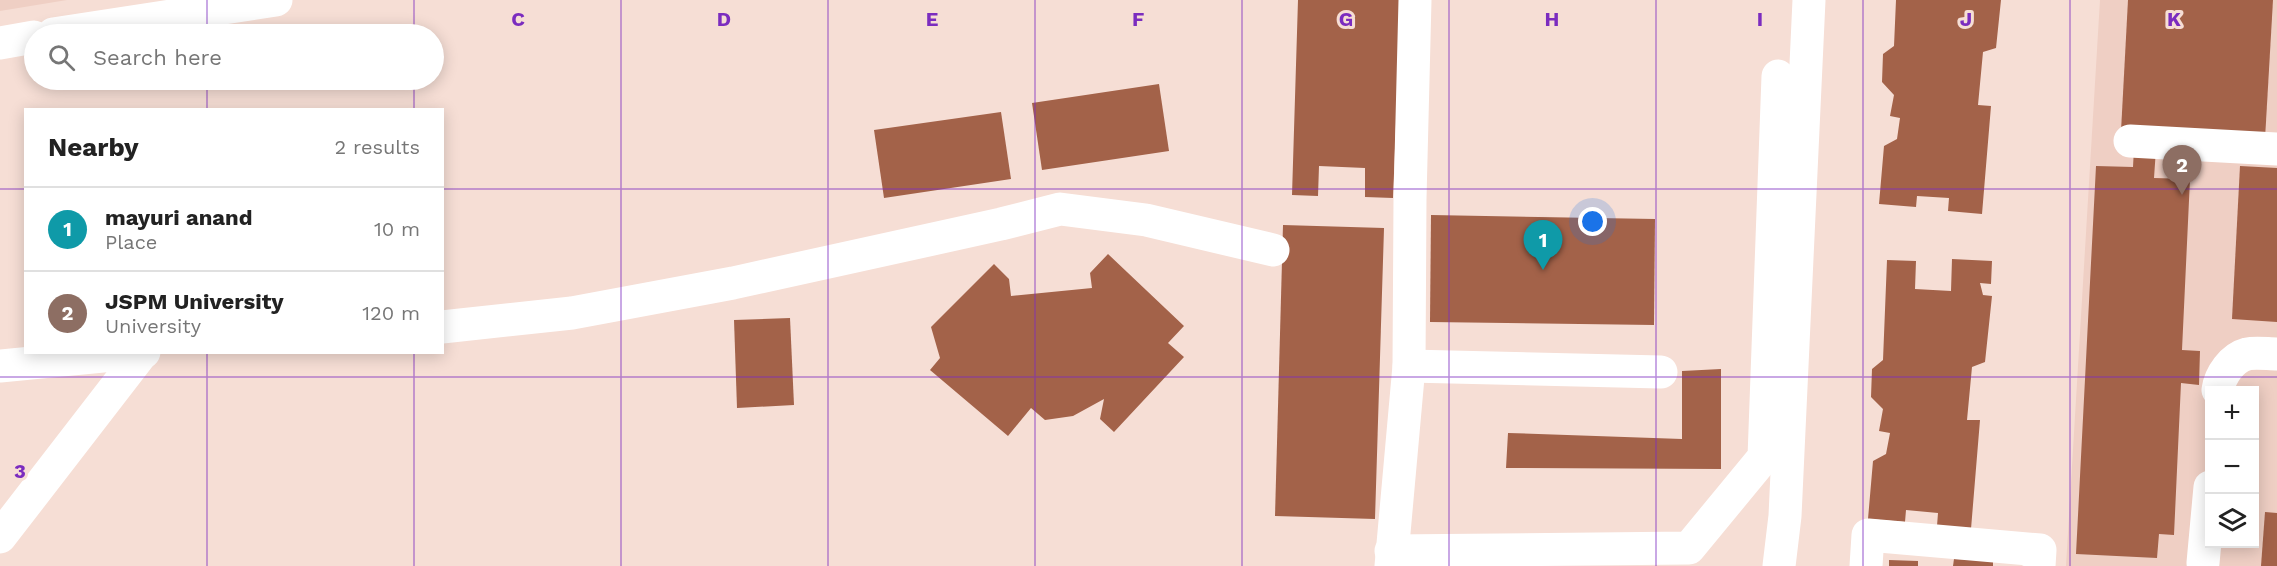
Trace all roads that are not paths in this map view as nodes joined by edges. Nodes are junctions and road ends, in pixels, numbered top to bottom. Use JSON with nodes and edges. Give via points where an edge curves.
{"nodes":[{"id":1,"x":276,"y":0,"type":"edge"},
{"id":2,"x":1415,"y":0,"type":"edge"},
{"id":3,"x":1809,"y":0,"type":"edge"},
{"id":4,"x":119,"y":24,"type":"edge"},
{"id":5,"x":24,"y":39,"type":"edge"},
{"id":6,"x":0,"y":43,"type":"edge"},
{"id":7,"x":1778,"y":76,"type":"dead end"},
{"id":8,"x":2130,"y":141,"type":"dead end"},
{"id":9,"x":2277,"y":149,"type":"edge"},
{"id":10,"x":1273,"y":250,"type":"dead end"},
{"id":11,"x":444,"y":327,"type":"edge"},
{"id":12,"x":132,"y":354,"type":"edge"},
{"id":13,"x":142,"y":354,"type":"edge"},
{"id":14,"x":2277,"y":354,"type":"edge"},
{"id":15,"x":0,"y":366,"type":"edge"},
{"id":16,"x":1409,"y":366,"type":"junction"},
{"id":17,"x":1661,"y":372,"type":"dead end"},
{"id":18,"x":2219,"y":386,"type":"edge"},
{"id":19,"x":2209,"y":494,"type":"edge"},
{"id":20,"x":0,"y":537,"type":"edge"},
{"id":21,"x":1391,"y":559,"type":"edge"},
{"id":22,"x":2203,"y":563,"type":"dead end"},
{"id":23,"x":1779,"y":566,"type":"edge"},
{"id":24,"x":1866,"y":566,"type":"edge"},
{"id":25,"x":2039,"y":566,"type":"edge"}],
"edges":[{"from":1,"to":4,"type":"street"},
{"from":2,"to":16,"type":"street"},
{"from":3,"to":23,"type":"street","via":[[1785,516]]},
{"from":5,"to":6,"type":"street"},
{"from":7,"to":21,"type":"street","via":[[1764,457],[1689,548]]},
{"from":8,"to":9,"type":"street"},
{"from":10,"to":11,"type":"street","via":[[1146,220],[1060,209],[733,283],[572,313]]},
{"from":12,"to":15,"type":"street"},
{"from":13,"to":20,"type":"street"},
{"from":14,"to":18,"type":"street","via":[[2247,354],[2230,363]]},
{"from":16,"to":17,"type":"street"},
{"from":16,"to":21,"type":"street"},
{"from":19,"to":22,"type":"street"},
{"from":24,"to":25,"type":"street","via":[[1868,535],[2040,550]]}]}
